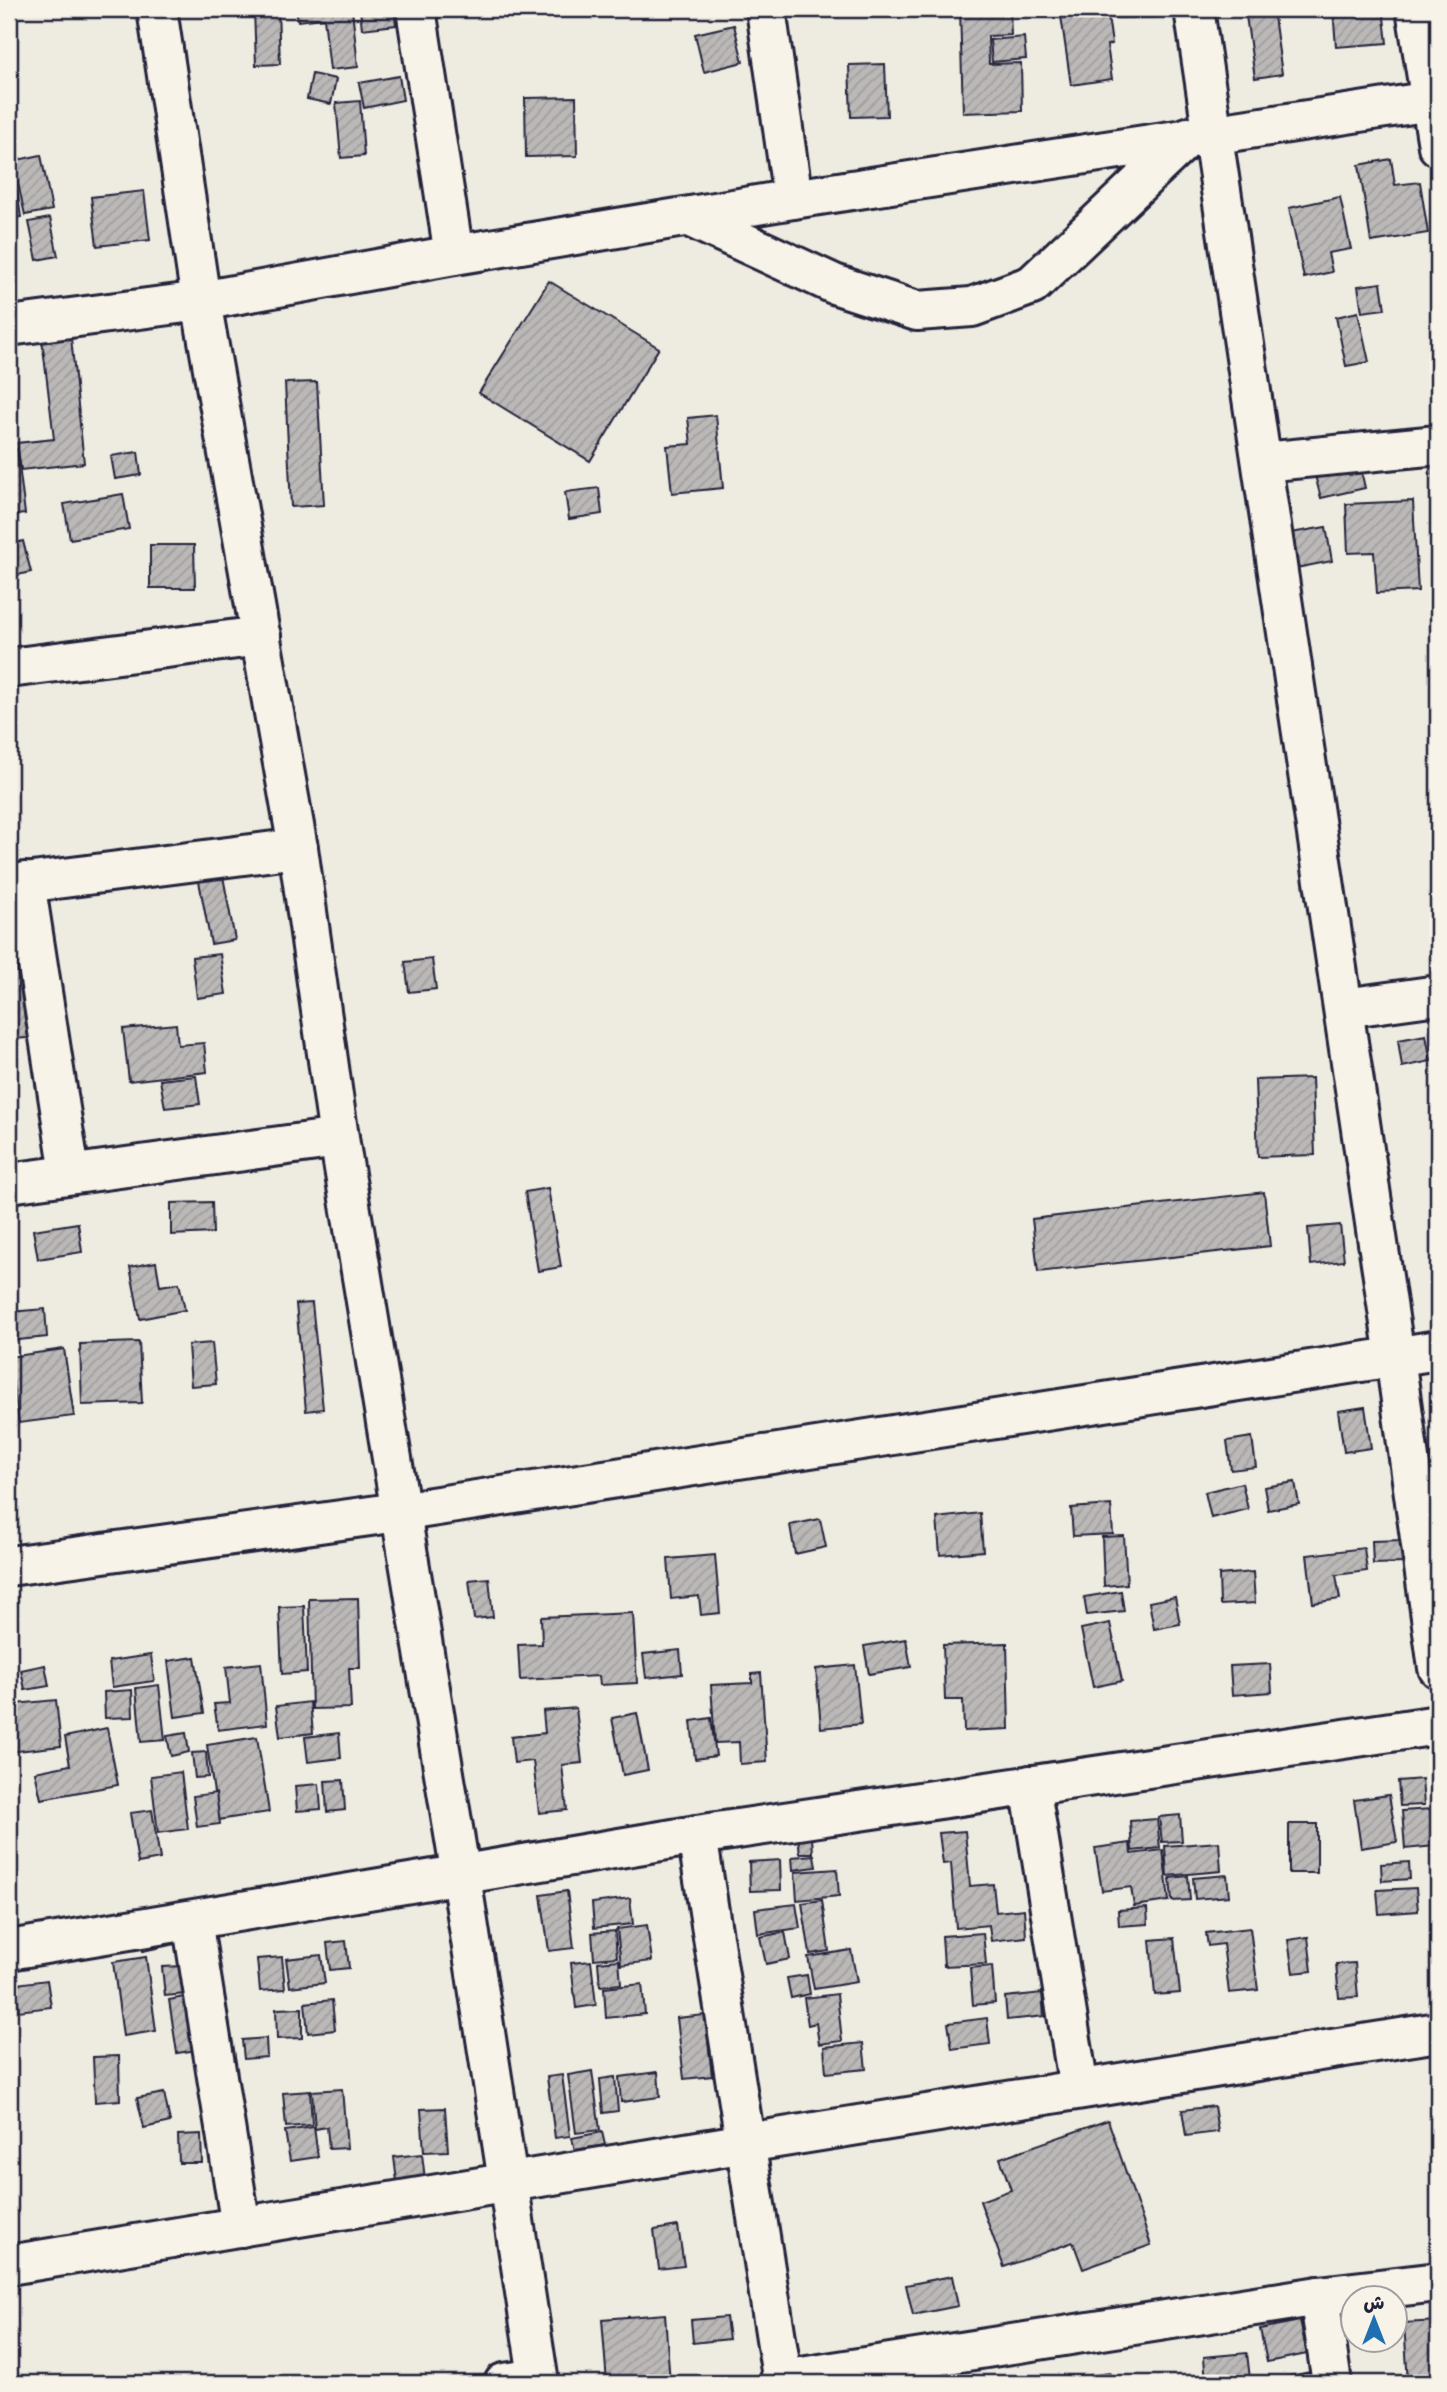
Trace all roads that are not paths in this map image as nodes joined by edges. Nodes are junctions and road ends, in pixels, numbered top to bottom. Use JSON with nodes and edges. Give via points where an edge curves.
{"nodes":[{"id":1,"x":157,"y":9,"type":"edge"},
{"id":2,"x":416,"y":9,"type":"edge"},
{"id":3,"x":766,"y":9,"type":"edge"},
{"id":4,"x":1194,"y":9,"type":"edge"},
{"id":5,"x":1416,"y":9,"type":"edge"},
{"id":6,"x":1435,"y":100,"type":"edge"},
{"id":7,"x":1201,"y":135,"type":"junction"},
{"id":8,"x":1438,"y":146,"type":"edge"},
{"id":9,"x":793,"y":199,"type":"junction"},
{"id":10,"x":689,"y":217,"type":"junction"},
{"id":11,"x":454,"y":255,"type":"junction"},
{"id":12,"x":201,"y":301,"type":"junction"},
{"id":13,"x":9,"y":326,"type":"edge"},
{"id":14,"x":1438,"y":445,"type":"edge"},
{"id":15,"x":1262,"y":462,"type":"junction"},
{"id":16,"x":261,"y":636,"type":"junction"},
{"id":17,"x":9,"y":668,"type":"edge"},
{"id":18,"x":298,"y":848,"type":"junction"},
{"id":19,"x":17,"y":884,"type":"edge"},
{"id":20,"x":1438,"y":995,"type":"edge"},
{"id":21,"x":1344,"y":1008,"type":"junction"},
{"id":22,"x":339,"y":1138,"type":"junction"},
{"id":23,"x":70,"y":1173,"type":"junction"},
{"id":24,"x":9,"y":1183,"type":"edge"},
{"id":25,"x":1438,"y":1350,"type":"edge"},
{"id":26,"x":1395,"y":1357,"type":"junction"},
{"id":27,"x":399,"y":1512,"type":"junction"},
{"id":28,"x":9,"y":1566,"type":"edge"},
{"id":29,"x":1438,"y":1668,"type":"edge"},
{"id":30,"x":1438,"y":1725,"type":"edge"},
{"id":31,"x":1030,"y":1785,"type":"junction"},
{"id":32,"x":697,"y":1835,"type":"junction"},
{"id":33,"x":461,"y":1875,"type":"junction"},
{"id":34,"x":192,"y":1920,"type":"junction"},
{"id":35,"x":9,"y":1950,"type":"edge"},
{"id":36,"x":1438,"y":2032,"type":"edge"},
{"id":37,"x":1079,"y":2089,"type":"junction"},
{"id":38,"x":746,"y":2143,"type":"junction"},
{"id":39,"x":509,"y":2183,"type":"junction"},
{"id":40,"x":241,"y":2227,"type":"junction"},
{"id":41,"x":9,"y":2265,"type":"edge"},
{"id":42,"x":1438,"y":2282,"type":"edge"},
{"id":43,"x":1319,"y":2297,"type":"junction"},
{"id":44,"x":782,"y":2381,"type":"edge"},
{"id":45,"x":527,"y":2382,"type":"edge"},
{"id":46,"x":1332,"y":2383,"type":"edge"}],
"edges":[{"from":1,"to":12,"type":"street"},
{"from":2,"to":11,"type":"street"},
{"from":3,"to":9,"type":"street"},
{"from":4,"to":7,"type":"street"},
{"from":5,"to":6,"type":"street"},
{"from":6,"to":7,"type":"street"},
{"from":6,"to":8,"type":"street"},
{"from":7,"to":9,"type":"street"},
{"from":7,"to":10,"type":"street","via":[[1032,285],[972,307],[917,311],[834,284]]},
{"from":7,"to":15,"type":"street"},
{"from":9,"to":10,"type":"street"},
{"from":10,"to":11,"type":"street"},
{"from":11,"to":12,"type":"street"},
{"from":12,"to":13,"type":"street"},
{"from":12,"to":16,"type":"street"},
{"from":14,"to":15,"type":"street"},
{"from":15,"to":21,"type":"street"},
{"from":16,"to":17,"type":"street"},
{"from":16,"to":18,"type":"street"},
{"from":18,"to":19,"type":"street"},
{"from":18,"to":22,"type":"street"},
{"from":19,"to":23,"type":"street"},
{"from":20,"to":21,"type":"street"},
{"from":21,"to":26,"type":"street"},
{"from":22,"to":23,"type":"street"},
{"from":22,"to":27,"type":"street"},
{"from":23,"to":24,"type":"street"},
{"from":25,"to":26,"type":"street"},
{"from":26,"to":27,"type":"street"},
{"from":26,"to":29,"type":"street"},
{"from":27,"to":28,"type":"street"},
{"from":27,"to":33,"type":"street"},
{"from":30,"to":31,"type":"street"},
{"from":31,"to":32,"type":"street"},
{"from":31,"to":37,"type":"street"},
{"from":32,"to":33,"type":"street"},
{"from":32,"to":38,"type":"street"},
{"from":33,"to":34,"type":"street"},
{"from":33,"to":39,"type":"street"},
{"from":34,"to":35,"type":"street"},
{"from":34,"to":40,"type":"street"},
{"from":36,"to":37,"type":"street"},
{"from":37,"to":38,"type":"street"},
{"from":38,"to":39,"type":"street"},
{"from":38,"to":44,"type":"street"},
{"from":39,"to":40,"type":"street"},
{"from":39,"to":45,"type":"street"},
{"from":40,"to":41,"type":"street"},
{"from":42,"to":43,"type":"street"},
{"from":43,"to":44,"type":"street"},
{"from":43,"to":46,"type":"street"}]}
